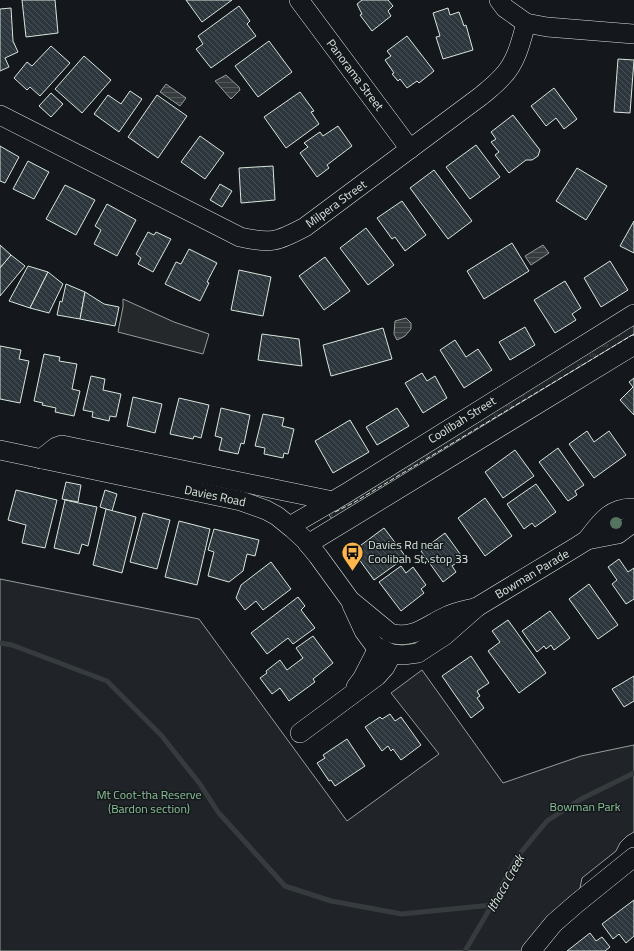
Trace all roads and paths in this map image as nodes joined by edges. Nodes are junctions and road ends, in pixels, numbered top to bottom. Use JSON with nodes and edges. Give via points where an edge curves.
{"nodes":[{"id":1,"x":299,"y":0,"type":"edge"},
{"id":2,"x":499,"y":0,"type":"edge"},
{"id":3,"x":526,"y":23,"type":"junction"},
{"id":4,"x":634,"y":34,"type":"edge"},
{"id":5,"x":0,"y":115,"type":"edge"},
{"id":6,"x":410,"y":149,"type":"junction"},
{"id":7,"x":634,"y":314,"type":"edge"},
{"id":8,"x":634,"y":345,"type":"edge"},
{"id":9,"x":0,"y":450,"type":"edge"},
{"id":10,"x":41,"y":459,"type":"junction"},
{"id":11,"x":326,"y":505,"type":"junction"},
{"id":12,"x":634,"y":508,"type":"edge"},
{"id":13,"x":634,"y":522,"type":"edge"},
{"id":14,"x":290,"y":526,"type":"junction"},
{"id":15,"x":332,"y":528,"type":"junction"},
{"id":16,"x":587,"y":540,"type":"junction"},
{"id":17,"x":308,"y":544,"type":"junction"},
{"id":18,"x":350,"y":600,"type":"junction"},
{"id":19,"x":477,"y":607,"type":"junction"},
{"id":20,"x":388,"y":632,"type":"joint"},
{"id":21,"x":385,"y":651,"type":"junction"},
{"id":22,"x":300,"y":733,"type":"dead end"},
{"id":23,"x":634,"y":857,"type":"edge"},
{"id":24,"x":531,"y":951,"type":"edge"}],
"edges":[{"from":1,"to":6,"type":"street","name":"Panorama Street"},
{"from":2,"to":3,"type":"street","via":[[505,8]]},
{"from":3,"to":4,"type":"street","via":[[547,28]]},
{"from":3,"to":6,"type":"street","name":"Milpera Street","via":[[520,47],[503,77]]},
{"from":5,"to":6,"type":"street","name":"Milpera Street","via":[[240,237],[265,242],[275,241],[305,227]]},
{"from":7,"to":11,"type":"street","name":"Coolibah Street"},
{"from":8,"to":15,"type":"street","name":"Coolibah Street"},
{"from":9,"to":10,"type":"street","name":"Davies Road"},
{"from":10,"to":11,"type":"street","name":"Davies Road","via":[[56,447],[64,445]]},
{"from":10,"to":14,"type":"street","name":"Davies Road","via":[[250,503],[277,516]]},
{"from":11,"to":14,"type":"street","name":"Coolibah Street"},
{"from":11,"to":15,"type":"street"},
{"from":12,"to":16,"type":"street","name":"Bowman Parade","via":[[618,510],[605,518]]},
{"from":13,"to":16,"type":"street","name":"Bowman Parade","via":[[618,534]]},
{"from":14,"to":17,"type":"street","name":"Davies Road"},
{"from":15,"to":17,"type":"street","name":"Coolibah Street"},
{"from":16,"to":19,"type":"street","name":"Bowman Parade"},
{"from":17,"to":18,"type":"street","name":"Davies Road"},
{"from":18,"to":20,"type":"street","name":"Davies Road"},
{"from":18,"to":21,"type":"street","name":"Davies Road","via":[[368,638]]},
{"from":19,"to":20,"type":"street","name":"Bowman Parade","via":[[448,616],[417,633],[398,635]]},
{"from":19,"to":21,"type":"street","name":"Bowman Parade","via":[[444,636],[418,653],[403,655]]},
{"from":21,"to":22,"type":"street","via":[[382,671]]},
{"from":23,"to":24,"type":"street","via":[[577,902],[554,923]]}]}
